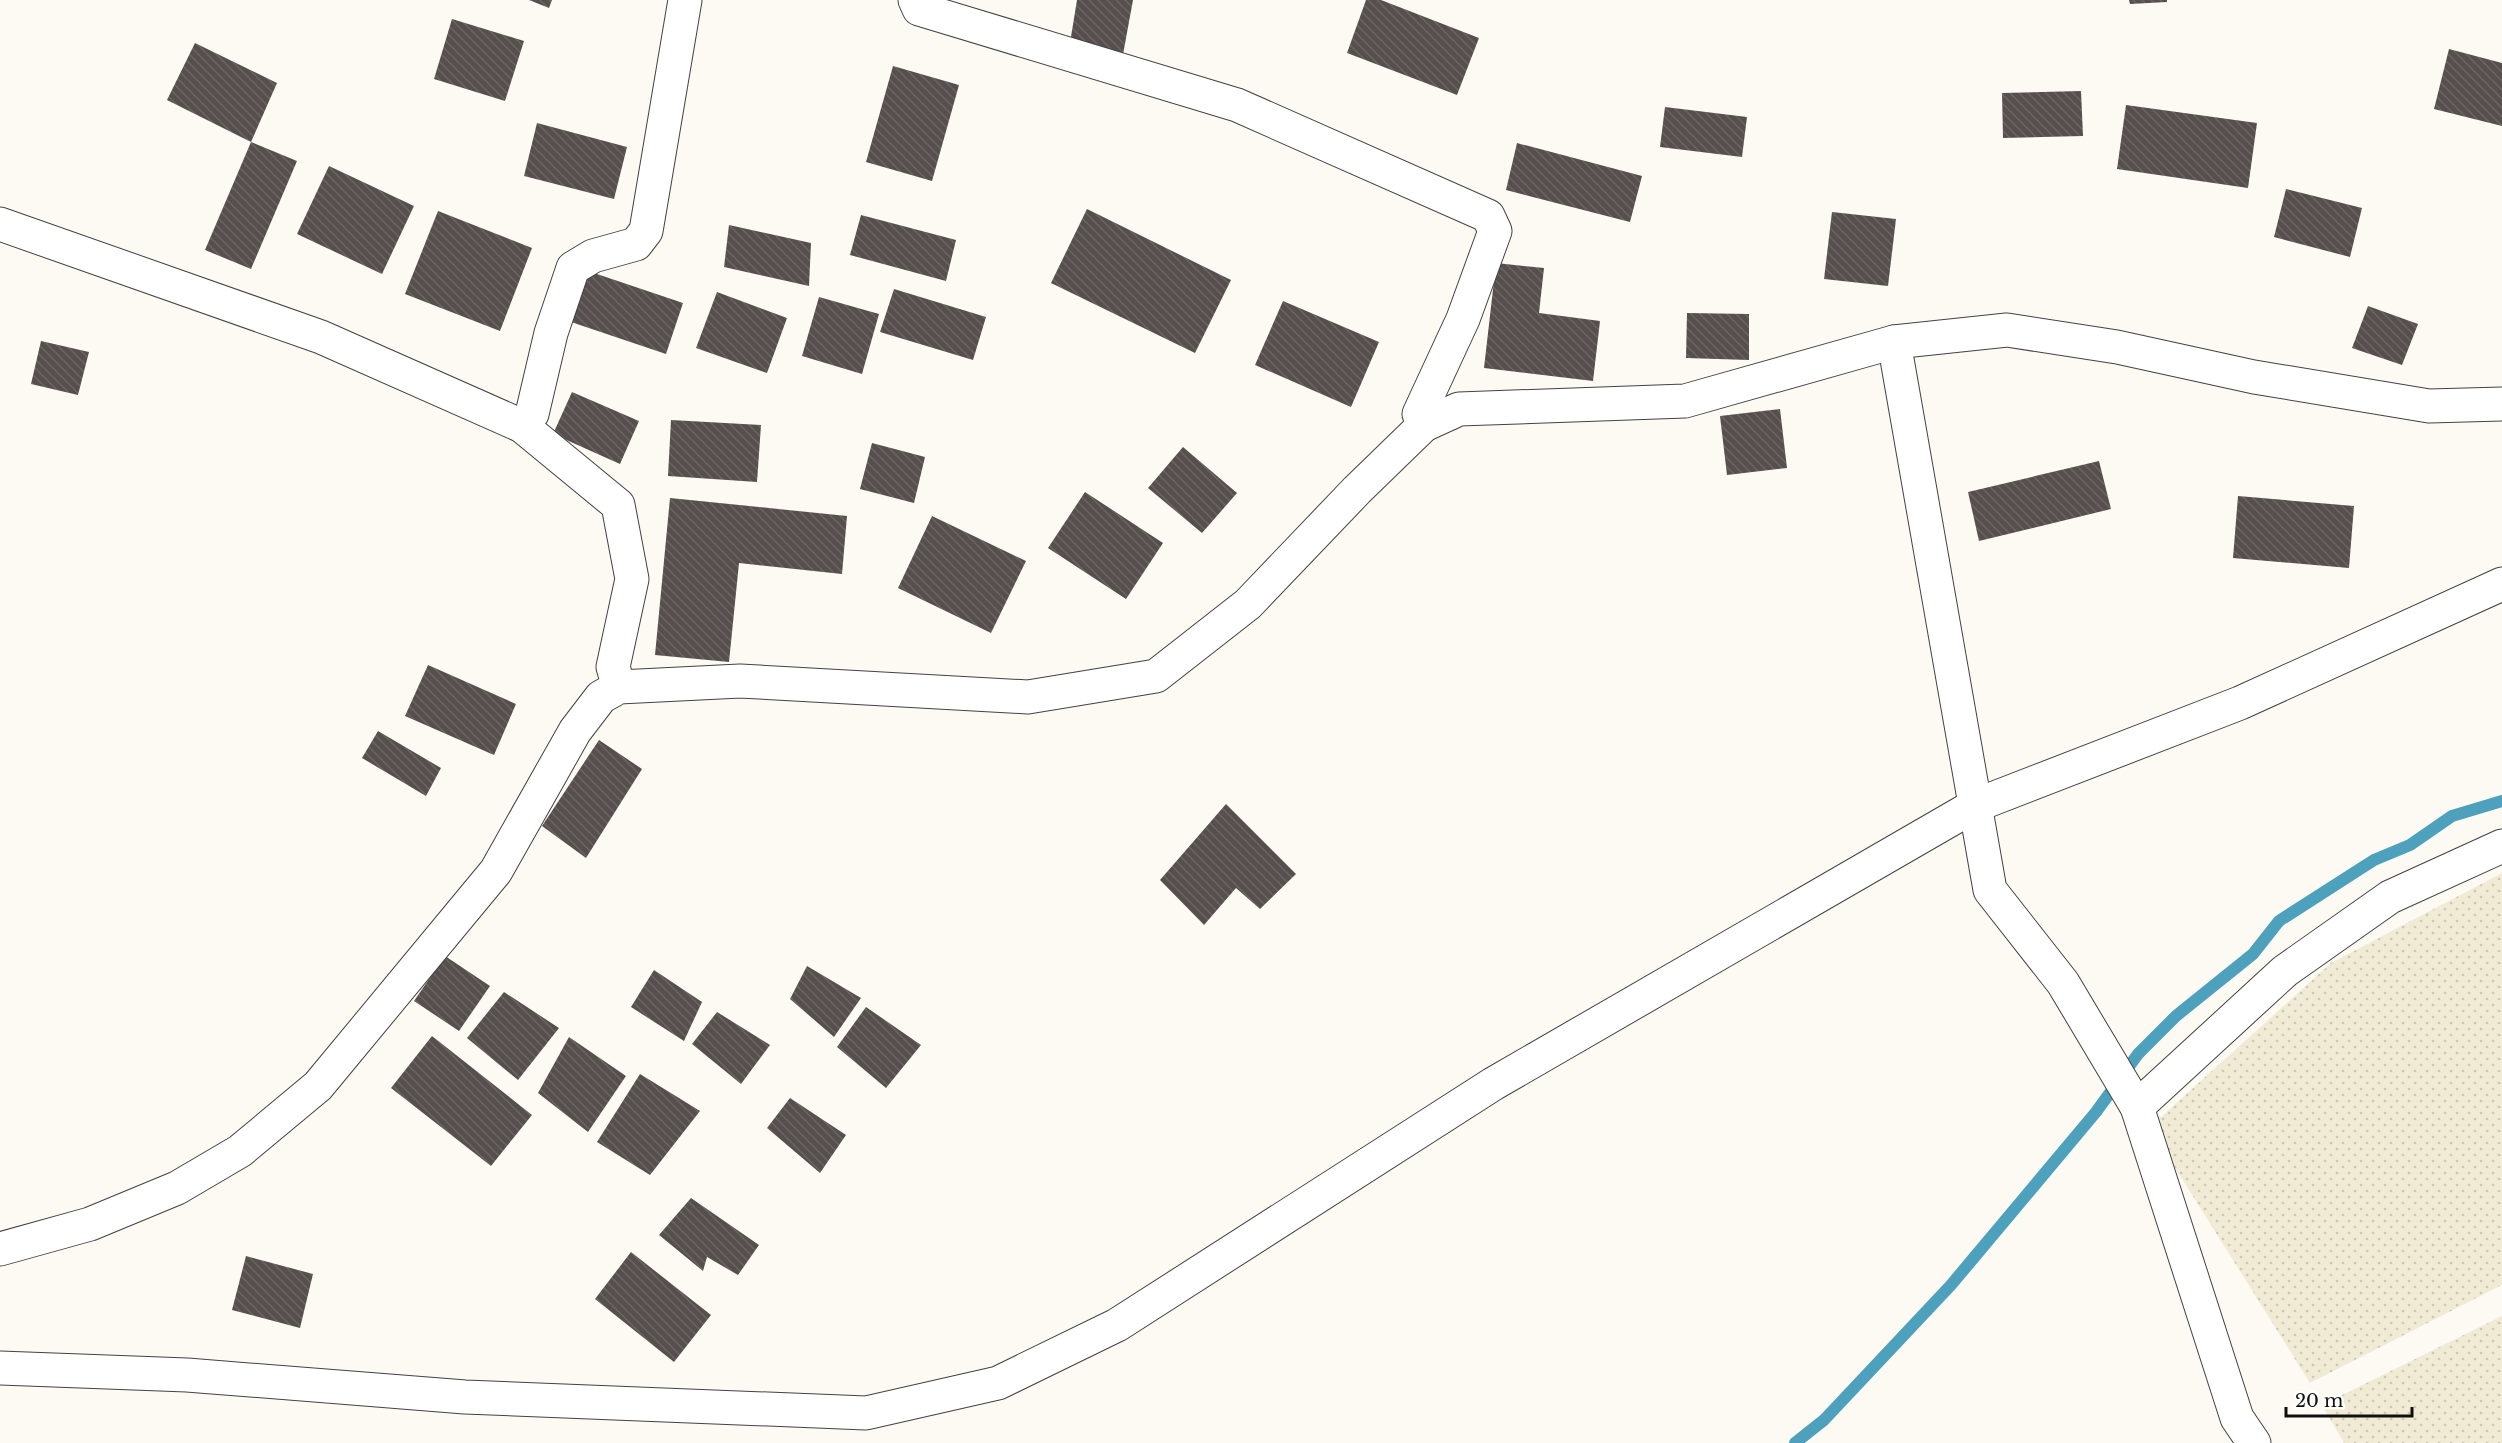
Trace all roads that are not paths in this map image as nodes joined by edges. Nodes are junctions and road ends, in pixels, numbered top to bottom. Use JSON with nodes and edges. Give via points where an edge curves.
{"nodes":[{"id":1,"x":685,"y":0,"type":"edge"},
{"id":2,"x":915,"y":0,"type":"edge"},
{"id":3,"x":0,"y":224,"type":"edge"},
{"id":4,"x":1894,"y":342,"type":"junction"},
{"id":5,"x":2502,"y":404,"type":"edge"},
{"id":6,"x":1424,"y":425,"type":"junction"},
{"id":7,"x":522,"y":426,"type":"junction"},
{"id":8,"x":2502,"y":584,"type":"edge"},
{"id":9,"x":619,"y":687,"type":"junction"},
{"id":10,"x":1974,"y":806,"type":"junction"},
{"id":11,"x":2502,"y":846,"type":"edge"},
{"id":12,"x":2137,"y":1107,"type":"junction"},
{"id":13,"x":0,"y":1249,"type":"edge"},
{"id":14,"x":0,"y":1368,"type":"edge"},
{"id":15,"x":2254,"y":1443,"type":"edge"}],
"edges":[{"from":1,"to":7,"type":"street","via":[[646,231],[636,244],[593,256],[573,268],[551,333],[532,414]]},
{"from":2,"to":6,"type":"street","via":[[919,9],[1237,105],[1488,216],[1495,231],[1463,319],[1419,414]]},
{"from":3,"to":7,"type":"street","via":[[321,337]]},
{"from":4,"to":5,"type":"street","via":[[2007,330],[2429,406]]},
{"from":4,"to":6,"type":"street","via":[[1684,401],[1459,409]]},
{"from":4,"to":10,"type":"street"},
{"from":6,"to":9,"type":"street","via":[[1248,604],[1156,676],[1028,697],[740,681]]},
{"from":7,"to":9,"type":"street","via":[[618,505],[632,579],[613,667]]},
{"from":8,"to":10,"type":"street","via":[[2240,703]]},
{"from":9,"to":13,"type":"street","via":[[602,697],[575,731],[496,871],[318,1086],[240,1151],[177,1188],[90,1224]]},
{"from":10,"to":12,"type":"street","via":[[1990,890],[2063,983]]},
{"from":10,"to":14,"type":"street","via":[[1493,1084],[1116,1325],[998,1383],[866,1413],[465,1397],[187,1375]]},
{"from":11,"to":12,"type":"street","via":[[2390,897],[2285,971]]},
{"from":12,"to":15,"type":"street","via":[[2237,1418]]}]}
